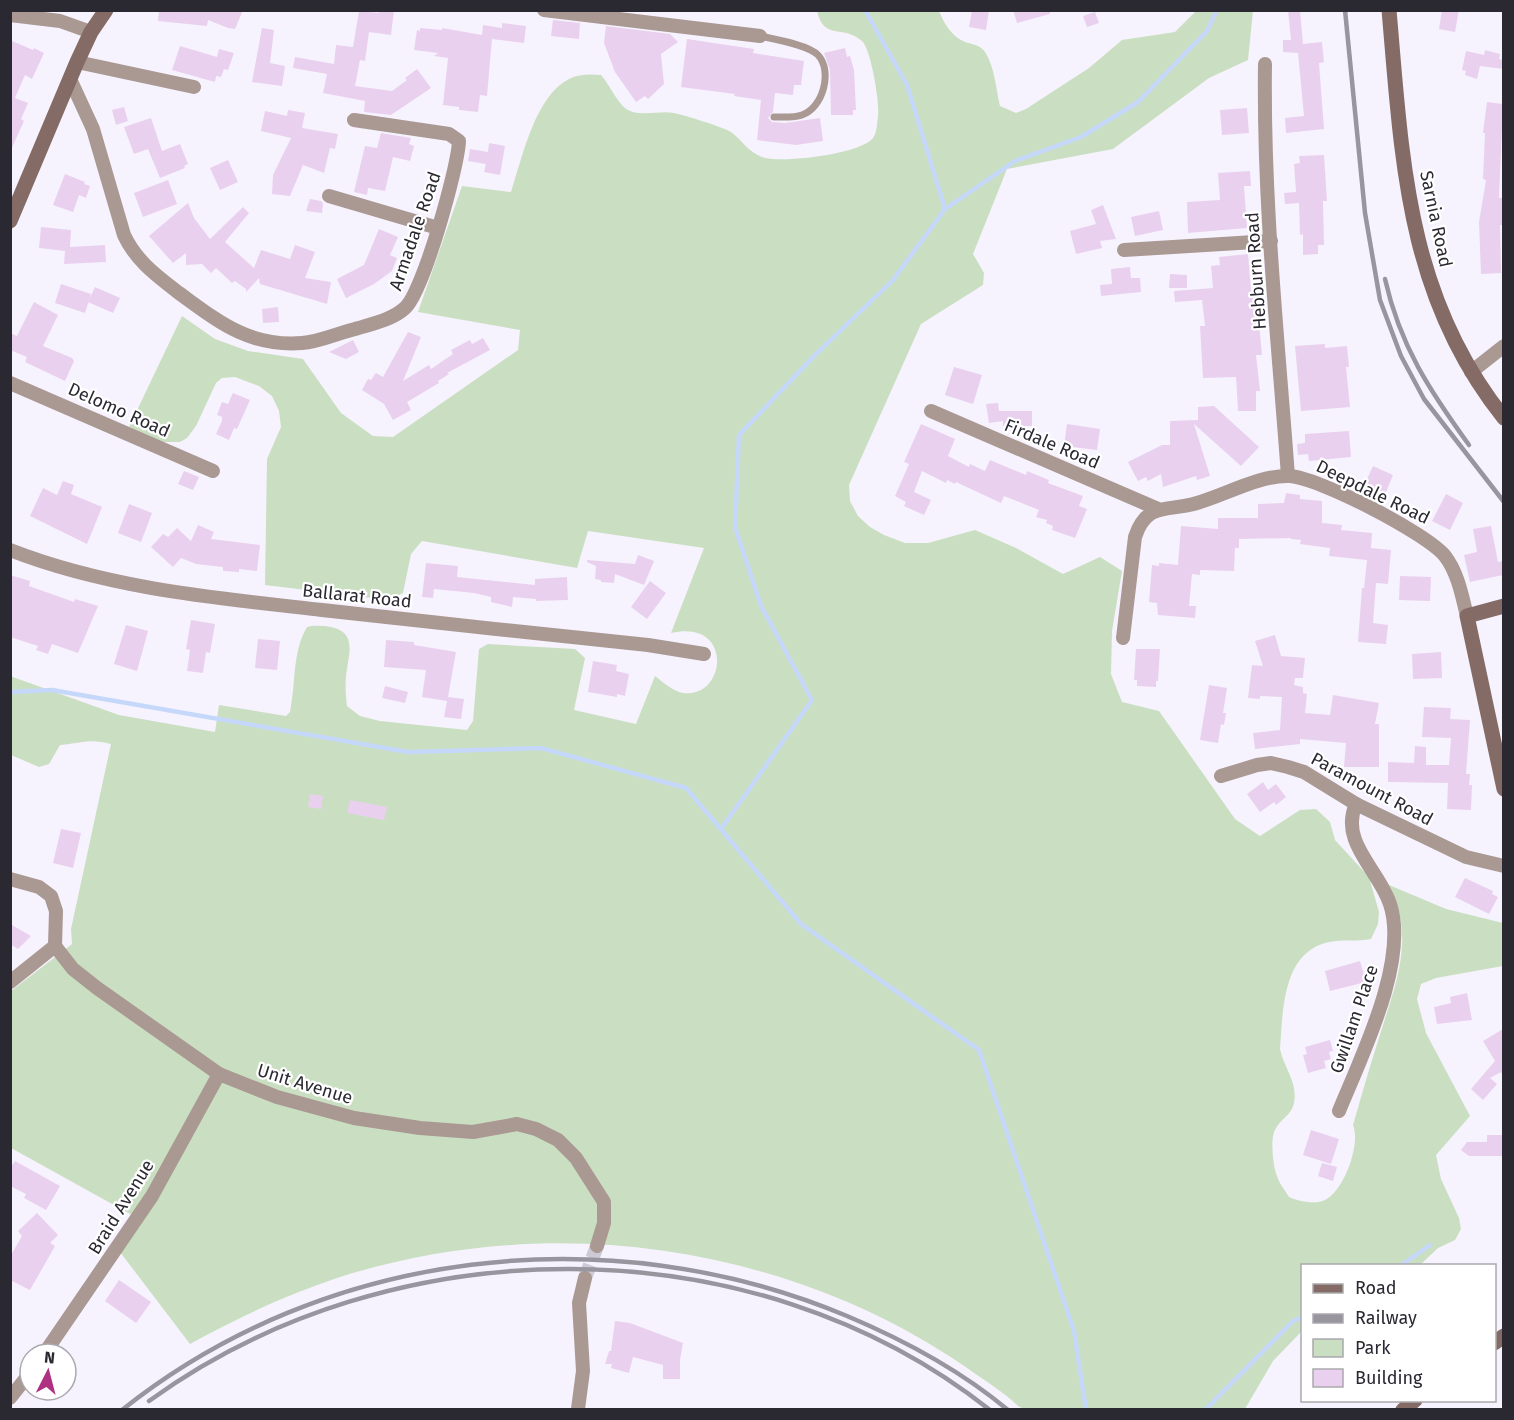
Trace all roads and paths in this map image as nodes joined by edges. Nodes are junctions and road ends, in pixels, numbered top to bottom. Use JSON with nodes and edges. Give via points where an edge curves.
{"nodes":[{"id":1,"x":106,"y":10,"type":"edge"},
{"id":2,"x":544,"y":10,"type":"edge"},
{"id":3,"x":1389,"y":10,"type":"edge"},
{"id":4,"x":10,"y":15,"type":"edge"},
{"id":5,"x":91,"y":32,"type":"junction"},
{"id":6,"x":760,"y":36,"type":"joint"},
{"id":7,"x":77,"y":62,"type":"junction"},
{"id":8,"x":1265,"y":64,"type":"dead end"},
{"id":9,"x":70,"y":79,"type":"junction"},
{"id":10,"x":194,"y":87,"type":"dead end"},
{"id":11,"x":774,"y":117,"type":"dead end"},
{"id":12,"x":354,"y":120,"type":"dead end"},
{"id":13,"x":329,"y":196,"type":"dead end"},
{"id":14,"x":10,"y":221,"type":"edge"},
{"id":15,"x":438,"y":228,"type":"junction"},
{"id":16,"x":1271,"y":241,"type":"junction"},
{"id":17,"x":1124,"y":250,"type":"dead end"},
{"id":18,"x":1503,"y":346,"type":"edge"},
{"id":19,"x":1471,"y":372,"type":"junction"},
{"id":20,"x":10,"y":383,"type":"edge"},
{"id":21,"x":931,"y":411,"type":"dead end"},
{"id":22,"x":1503,"y":418,"type":"edge"},
{"id":23,"x":213,"y":471,"type":"dead end"},
{"id":24,"x":1288,"y":476,"type":"junction"},
{"id":25,"x":1158,"y":509,"type":"junction"},
{"id":26,"x":10,"y":550,"type":"edge"},
{"id":27,"x":1503,"y":606,"type":"edge"},
{"id":28,"x":1467,"y":616,"type":"junction"},
{"id":29,"x":1123,"y":638,"type":"dead end"},
{"id":30,"x":704,"y":654,"type":"dead end"},
{"id":31,"x":1221,"y":776,"type":"dead end"},
{"id":32,"x":1503,"y":789,"type":"edge"},
{"id":33,"x":1356,"y":804,"type":"junction"},
{"id":34,"x":1503,"y":866,"type":"edge"},
{"id":35,"x":10,"y":879,"type":"edge"},
{"id":36,"x":55,"y":946,"type":"junction"},
{"id":37,"x":10,"y":982,"type":"edge"},
{"id":38,"x":219,"y":1074,"type":"junction"},
{"id":39,"x":1339,"y":1111,"type":"dead end"},
{"id":40,"x":597,"y":1246,"type":"tunnel mouth"},
{"id":41,"x":585,"y":1278,"type":"tunnel mouth"},
{"id":42,"x":52,"y":1342,"type":"edge"},
{"id":43,"x":578,"y":1409,"type":"edge"}],
"edges":[{"from":1,"to":5,"type":"street"},
{"from":2,"to":6,"type":"street"},
{"from":3,"to":19,"type":"street","name":"Sarnia Road","via":[[1413,219],[1437,302]]},
{"from":4,"to":5,"type":"street","via":[[60,21]]},
{"from":5,"to":7,"type":"street"},
{"from":6,"to":11,"type":"lane","via":[[810,49],[823,63],[824,86],[812,109],[804,115]]},
{"from":7,"to":9,"type":"street"},
{"from":7,"to":10,"type":"street"},
{"from":8,"to":16,"type":"street","name":"Hebburn Road"},
{"from":9,"to":14,"type":"street"},
{"from":9,"to":15,"type":"street","name":"Armadale Road","via":[[93,129],[130,248],[146,268],[231,330],[260,339],[303,343],[394,316],[414,294]]},
{"from":12,"to":15,"type":"street","name":"Armadale Road","via":[[449,134],[459,141],[459,156]]},
{"from":13,"to":15,"type":"street"},
{"from":16,"to":17,"type":"street"},
{"from":16,"to":24,"type":"street","name":"Hebburn Road"},
{"from":18,"to":19,"type":"street"},
{"from":19,"to":22,"type":"street","name":"Sarnia Road"},
{"from":20,"to":23,"type":"street","name":"Delomo Road"},
{"from":21,"to":25,"type":"street","name":"Firdale Road"},
{"from":24,"to":25,"type":"street","via":[[1258,482],[1197,504]]},
{"from":24,"to":28,"type":"street","name":"Deepdale Road","via":[[1322,485],[1409,528],[1432,544],[1454,572]]},
{"from":25,"to":29,"type":"street","via":[[1139,524],[1135,537]]},
{"from":26,"to":30,"type":"street","name":"Ballarat Road","via":[[105,580],[166,591]]},
{"from":27,"to":28,"type":"street"},
{"from":28,"to":32,"type":"street","name":"Deepdale Road"},
{"from":31,"to":33,"type":"street","name":"Paramount Road","via":[[1271,763],[1304,772]]},
{"from":33,"to":34,"type":"street","name":"Paramount Road","via":[[1466,857]]},
{"from":33,"to":39,"type":"street","name":"Gwillam Place","via":[[1350,819],[1352,835],[1390,904],[1394,946],[1391,973],[1374,1025]]},
{"from":35,"to":36,"type":"street","via":[[39,886],[51,896],[56,911]]},
{"from":36,"to":37,"type":"street"},
{"from":36,"to":38,"type":"street","name":"Unit Avenue","via":[[73,969],[97,988]]},
{"from":38,"to":40,"type":"street","name":"Unit Avenue","via":[[277,1097],[354,1118],[447,1131],[483,1131],[512,1124],[536,1129],[571,1151],[601,1195],[605,1215]]},
{"from":38,"to":42,"type":"street","name":"Braid Avenue","via":[[152,1196]]},
{"from":41,"to":43,"type":"street","via":[[579,1303],[583,1371]]}]}
